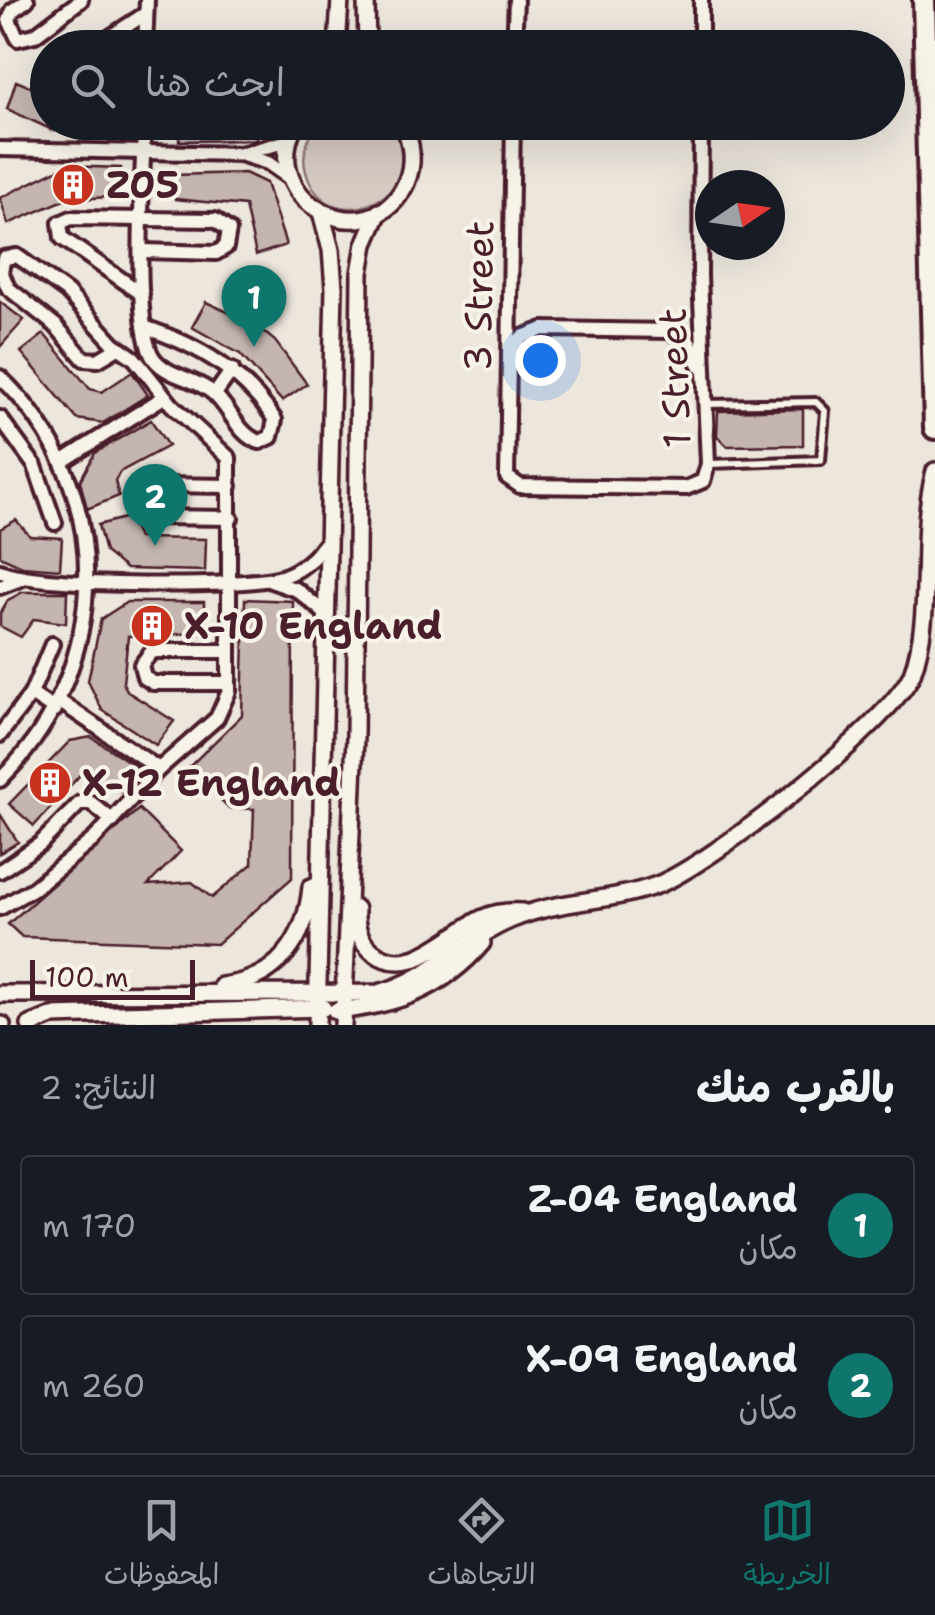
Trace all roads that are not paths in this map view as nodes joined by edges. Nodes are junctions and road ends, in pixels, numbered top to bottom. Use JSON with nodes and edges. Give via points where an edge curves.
{"nodes":[{"id":1,"x":27,"y":0,"type":"edge"},
{"id":2,"x":80,"y":0,"type":"edge"},
{"id":3,"x":340,"y":0,"type":"edge"},
{"id":4,"x":366,"y":0,"type":"edge"},
{"id":5,"x":516,"y":0,"type":"edge"},
{"id":6,"x":701,"y":0,"type":"edge"},
{"id":7,"x":924,"y":0,"type":"edge"},
{"id":8,"x":146,"y":7,"type":"edge"},
{"id":9,"x":42,"y":30,"type":"edge"},
{"id":10,"x":116,"y":30,"type":"edge"},
{"id":11,"x":338,"y":30,"type":"edge"},
{"id":12,"x":367,"y":30,"type":"edge"},
{"id":13,"x":515,"y":30,"type":"edge"},
{"id":14,"x":701,"y":30,"type":"edge"},
{"id":15,"x":30,"y":36,"type":"edge"},
{"id":16,"x":144,"y":140,"type":"edge"},
{"id":17,"x":288,"y":140,"type":"joint"},
{"id":18,"x":409,"y":140,"type":"edge"},
{"id":19,"x":513,"y":140,"type":"edge"},
{"id":20,"x":701,"y":140,"type":"edge"},
{"id":21,"x":2,"y":150,"type":"edge"},
{"id":22,"x":144,"y":154,"type":"junction"},
{"id":23,"x":241,"y":154,"type":"junction"},
{"id":24,"x":291,"y":179,"type":"junction"},
{"id":25,"x":320,"y":212,"type":"junction"},
{"id":26,"x":379,"y":212,"type":"junction"},
{"id":27,"x":143,"y":218,"type":"junction"},
{"id":28,"x":143,"y":251,"type":"junction"},
{"id":29,"x":142,"y":294,"type":"junction"},
{"id":30,"x":144,"y":327,"type":"junction"},
{"id":31,"x":118,"y":348,"type":"junction"},
{"id":32,"x":508,"y":355,"type":"junction"},
{"id":33,"x":232,"y":370,"type":"junction"},
{"id":34,"x":0,"y":377,"type":"edge"},
{"id":35,"x":704,"y":377,"type":"junction"},
{"id":36,"x":215,"y":394,"type":"junction"},
{"id":37,"x":164,"y":397,"type":"junction"},
{"id":38,"x":705,"y":404,"type":"junction"},
{"id":39,"x":0,"y":418,"type":"edge"},
{"id":40,"x":935,"y":428,"type":"edge"},
{"id":41,"x":60,"y":456,"type":"junction"},
{"id":42,"x":708,"y":464,"type":"junction"},
{"id":43,"x":35,"y":466,"type":"junction"},
{"id":44,"x":506,"y":471,"type":"joint"},
{"id":45,"x":935,"y":472,"type":"edge"},
{"id":46,"x":230,"y":486,"type":"junction"},
{"id":47,"x":231,"y":518,"type":"junction"},
{"id":48,"x":55,"y":522,"type":"dead end"},
{"id":49,"x":326,"y":543,"type":"junction"},
{"id":50,"x":0,"y":571,"type":"edge"},
{"id":51,"x":21,"y":579,"type":"junction"},
{"id":52,"x":268,"y":580,"type":"junction"},
{"id":53,"x":230,"y":581,"type":"junction"},
{"id":54,"x":88,"y":584,"type":"junction"},
{"id":55,"x":0,"y":586,"type":"edge"},
{"id":56,"x":326,"y":614,"type":"junction"},
{"id":57,"x":52,"y":644,"type":"dead end"},
{"id":58,"x":229,"y":652,"type":"junction"},
{"id":59,"x":229,"y":683,"type":"junction"},
{"id":60,"x":30,"y":694,"type":"junction"},
{"id":61,"x":57,"y":705,"type":"junction"},
{"id":62,"x":0,"y":735,"type":"edge"},
{"id":63,"x":159,"y":768,"type":"junction"},
{"id":64,"x":0,"y":780,"type":"edge"},
{"id":65,"x":113,"y":821,"type":"junction"},
{"id":66,"x":322,"y":824,"type":"junction"},
{"id":67,"x":350,"y":840,"type":"junction"},
{"id":68,"x":0,"y":870,"type":"edge"},
{"id":69,"x":0,"y":908,"type":"edge"},
{"id":70,"x":527,"y":913,"type":"junction"},
{"id":71,"x":157,"y":993,"type":"junction"},
{"id":72,"x":0,"y":994,"type":"edge"},
{"id":73,"x":343,"y":1010,"type":"edge"},
{"id":74,"x":317,"y":1013,"type":"edge"},
{"id":75,"x":30,"y":1025,"type":"edge"}],
"edges":[{"from":1,"to":15,"type":"street","via":[[8,20],[18,39]]},
{"from":2,"to":9,"type":"street"},
{"from":3,"to":11,"type":"street"},
{"from":4,"to":12,"type":"street"},
{"from":5,"to":13,"type":"street"},
{"from":6,"to":14,"type":"street"},
{"from":7,"to":40,"type":"main road"},
{"from":8,"to":10,"type":"street"},
{"from":16,"to":22,"type":"street"},
{"from":17,"to":23,"type":"street"},
{"from":17,"to":24,"type":"street"},
{"from":18,"to":26,"type":"street","via":[[411,168],[403,188]]},
{"from":19,"to":32,"type":"street","name":"3 Street"},
{"from":20,"to":35,"type":"street","name":"1 Street"},
{"from":21,"to":22,"type":"street"},
{"from":22,"to":23,"type":"street"},
{"from":22,"to":27,"type":"street"},
{"from":23,"to":24,"type":"street"},
{"from":24,"to":25,"type":"street"},
{"from":25,"to":26,"type":"street","via":[[346,219]]},
{"from":25,"to":49,"type":"street","via":[[334,288]]},
{"from":26,"to":67,"type":"street","via":[[360,273]]},
{"from":27,"to":28,"type":"street"},
{"from":27,"to":28,"type":"street","via":[[215,220],[230,236],[216,253]]},
{"from":27,"to":29,"type":"street","via":[[66,218],[58,226],[62,238]]},
{"from":28,"to":29,"type":"street"},
{"from":29,"to":30,"type":"street"},
{"from":30,"to":33,"type":"street"},
{"from":30,"to":36,"type":"street","via":[[159,365]]},
{"from":31,"to":31,"type":"street","via":[[98,360],[84,359],[8,288],[4,258],[17,256],[52,279]]},
{"from":31,"to":37,"type":"street"},
{"from":32,"to":35,"type":"street","via":[[522,338],[543,329],[670,331],[689,342]]},
{"from":32,"to":44,"type":"street","name":"3 Street"},
{"from":33,"to":36,"type":"street"},
{"from":33,"to":36,"type":"street","via":[[275,420],[271,437],[248,437]]},
{"from":34,"to":41,"type":"street","via":[[30,408]]},
{"from":35,"to":38,"type":"street","name":"1 Street"},
{"from":37,"to":41,"type":"street"},
{"from":37,"to":46,"type":"street","via":[[226,453]]},
{"from":38,"to":42,"type":"street","name":"1 Street"},
{"from":38,"to":42,"type":"lane","via":[[816,402],[825,411],[821,460]]},
{"from":39,"to":43,"type":"street"},
{"from":41,"to":43,"type":"street"},
{"from":41,"to":54,"type":"street","via":[[82,520]]},
{"from":42,"to":44,"type":"street","name":"1 Street","via":[[702,481],[686,488],[520,486]]},
{"from":43,"to":48,"type":"street"},
{"from":45,"to":70,"type":"street","via":[[925,530],[921,647],[908,681],[883,716],[687,872],[626,894]]},
{"from":46,"to":47,"type":"street"},
{"from":46,"to":47,"type":"street","via":[[159,484],[144,500],[156,517]]},
{"from":47,"to":53,"type":"street"},
{"from":49,"to":52,"type":"street","via":[[299,569]]},
{"from":49,"to":56,"type":"street"},
{"from":50,"to":51,"type":"street"},
{"from":51,"to":54,"type":"street"},
{"from":51,"to":55,"type":"street"},
{"from":52,"to":53,"type":"street"},
{"from":52,"to":56,"type":"street","via":[[297,590]]},
{"from":53,"to":54,"type":"street"},
{"from":53,"to":58,"type":"street"},
{"from":54,"to":61,"type":"street","via":[[79,644]]},
{"from":56,"to":66,"type":"street"},
{"from":57,"to":60,"type":"street"},
{"from":58,"to":59,"type":"street"},
{"from":58,"to":59,"type":"street","via":[[152,651],[141,665],[153,683]]},
{"from":59,"to":63,"type":"street","via":[[217,718]]},
{"from":60,"to":61,"type":"street"},
{"from":60,"to":62,"type":"street"},
{"from":61,"to":63,"type":"street"},
{"from":61,"to":64,"type":"street"},
{"from":63,"to":65,"type":"street"},
{"from":65,"to":68,"type":"street","via":[[91,802],[80,804],[40,844]]},
{"from":65,"to":69,"type":"street","via":[[55,872]]},
{"from":66,"to":71,"type":"street","via":[[306,920],[277,964],[247,981]]},
{"from":66,"to":74,"type":"street"},
{"from":67,"to":70,"type":"street","via":[[356,925],[382,958],[410,960],[484,917]]},
{"from":67,"to":73,"type":"street"},
{"from":70,"to":73,"type":"street","via":[[412,981]]},
{"from":71,"to":72,"type":"street"},
{"from":71,"to":74,"type":"street"},
{"from":73,"to":74,"type":"street"},
{"from":73,"to":74,"type":"street"},
{"from":74,"to":75,"type":"street","via":[[52,1016]]}]}
